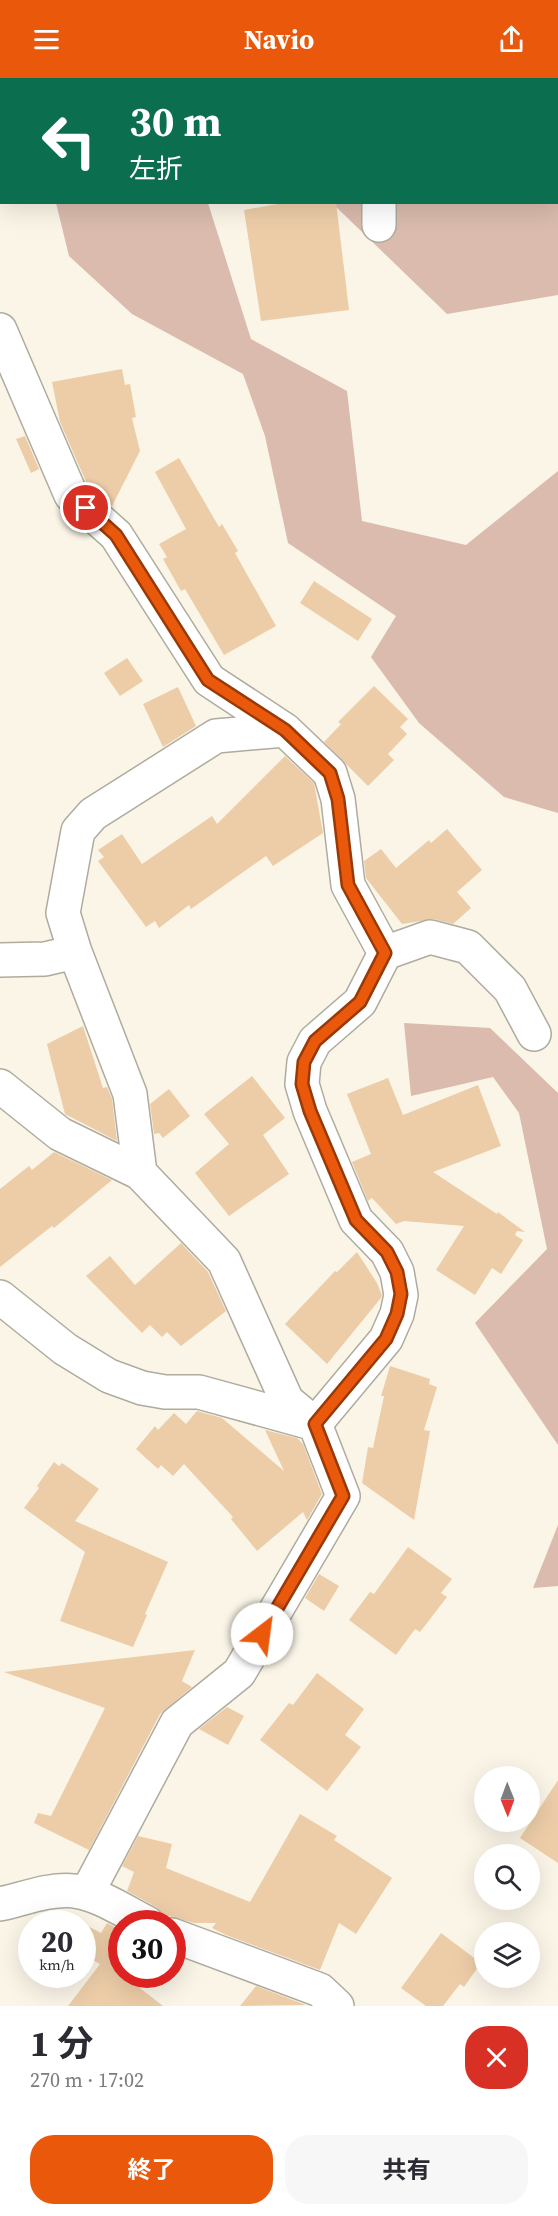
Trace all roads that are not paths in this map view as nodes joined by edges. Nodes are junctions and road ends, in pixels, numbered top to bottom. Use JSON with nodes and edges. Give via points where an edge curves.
{"nodes":[{"id":1,"x":0,"y":330,"type":"edge"},
{"id":2,"x":285,"y":730,"type":"junction"},
{"id":3,"x":75,"y":952,"type":"junction"},
{"id":4,"x":385,"y":953,"type":"junction"},
{"id":5,"x":0,"y":960,"type":"edge"},
{"id":6,"x":534,"y":1034,"type":"dead end"},
{"id":7,"x":0,"y":1086,"type":"edge"},
{"id":8,"x":140,"y":1173,"type":"junction"},
{"id":9,"x":0,"y":1297,"type":"edge"},
{"id":10,"x":315,"y":1424,"type":"junction"},
{"id":11,"x":87,"y":1893,"type":"junction"},
{"id":12,"x":0,"y":1904,"type":"edge"},
{"id":13,"x":121,"y":1910,"type":"edge"},
{"id":14,"x":186,"y":1940,"type":"edge"},
{"id":15,"x":337,"y":2006,"type":"edge"}],
"edges":[{"from":1,"to":2,"type":"street","via":[[71,495],[116,535],[208,680]]},
{"from":2,"to":3,"type":"street","via":[[216,736],[93,814],[78,831],[63,913]]},
{"from":2,"to":4,"type":"street","via":[[330,773],[338,799],[348,885]]},
{"from":3,"to":5,"type":"street","via":[[45,959]]},
{"from":3,"to":8,"type":"street","via":[[130,1094]]},
{"from":4,"to":6,"type":"street","via":[[430,938],[468,947],[510,989]]},
{"from":4,"to":10,"type":"street","via":[[360,1002],[315,1041],[304,1062],[302,1084],[356,1220],[387,1252],[397,1272],[401,1294],[386,1339]]},
{"from":7,"to":8,"type":"street","via":[[60,1134]]},
{"from":8,"to":10,"type":"street","via":[[224,1261],[287,1401]]},
{"from":9,"to":10,"type":"street","via":[[65,1349],[109,1376],[142,1388],[199,1392]]},
{"from":10,"to":11,"type":"street","via":[[343,1496],[239,1673],[177,1723]]},
{"from":11,"to":12,"type":"street","via":[[73,1890]]},
{"from":11,"to":13,"type":"street"},
{"from":14,"to":15,"type":"street","via":[[320,1990]]}]}
